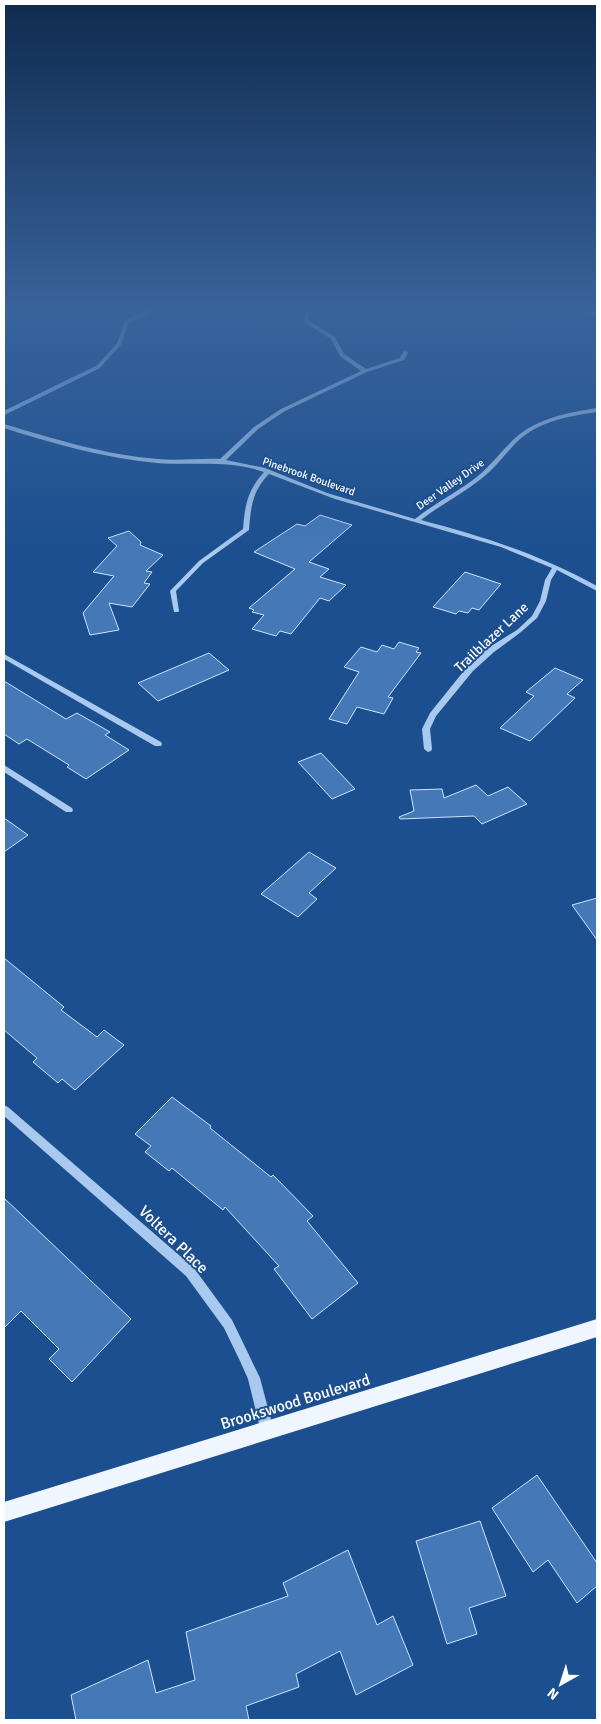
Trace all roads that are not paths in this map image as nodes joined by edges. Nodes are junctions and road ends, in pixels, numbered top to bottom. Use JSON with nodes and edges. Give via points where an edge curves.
{"nodes":[{"id":1,"x":321,"y":392,"type":"edge"},
{"id":2,"x":597,"y":410,"type":"edge"},
{"id":3,"x":4,"y":426,"type":"edge"},
{"id":4,"x":221,"y":461,"type":"junction"},
{"id":5,"x":267,"y":472,"type":"junction"},
{"id":6,"x":417,"y":520,"type":"junction"},
{"id":7,"x":556,"y":567,"type":"junction"},
{"id":8,"x":597,"y":588,"type":"edge"},
{"id":9,"x":176,"y":611,"type":"dead end"},
{"id":10,"x":4,"y":656,"type":"edge"},
{"id":11,"x":158,"y":744,"type":"dead end"},
{"id":12,"x":428,"y":749,"type":"dead end"},
{"id":13,"x":4,"y":768,"type":"edge"},
{"id":14,"x":69,"y":810,"type":"dead end"},
{"id":15,"x":4,"y":1110,"type":"edge"},
{"id":16,"x":597,"y":1328,"type":"edge"},
{"id":17,"x":267,"y":1431,"type":"junction"},
{"id":18,"x":4,"y":1512,"type":"edge"}],
"edges":[{"from":1,"to":4,"type":"street","via":[[269,419]]},
{"from":2,"to":6,"type":"street","name":"Deer Valley Drive","via":[[543,422],[524,432],[477,480],[433,506]]},
{"from":3,"to":4,"type":"street","name":"Pinebrook Boulevard","via":[[127,458]]},
{"from":4,"to":5,"type":"street","name":"Pinebrook Boulevard"},
{"from":5,"to":6,"type":"street","name":"Pinebrook Boulevard","via":[[338,499]]},
{"from":5,"to":9,"type":"street","via":[[250,496],[246,530],[201,562],[173,591]]},
{"from":6,"to":7,"type":"street","name":"Pinebrook Boulevard","via":[[484,540]]},
{"from":7,"to":8,"type":"street","name":"Pinebrook Boulevard"},
{"from":7,"to":12,"type":"street","name":"Trailblazer Lane","via":[[535,617],[470,670],[433,716],[426,730]]},
{"from":10,"to":11,"type":"street"},
{"from":13,"to":14,"type":"street"},
{"from":15,"to":17,"type":"street","name":"Voltera Place","via":[[190,1272],[228,1324],[244,1357],[254,1378]]},
{"from":16,"to":17,"type":"main road","name":"Brookswood Boulevard"},
{"from":17,"to":18,"type":"main road","name":"Brookswood Boulevard"}]}
